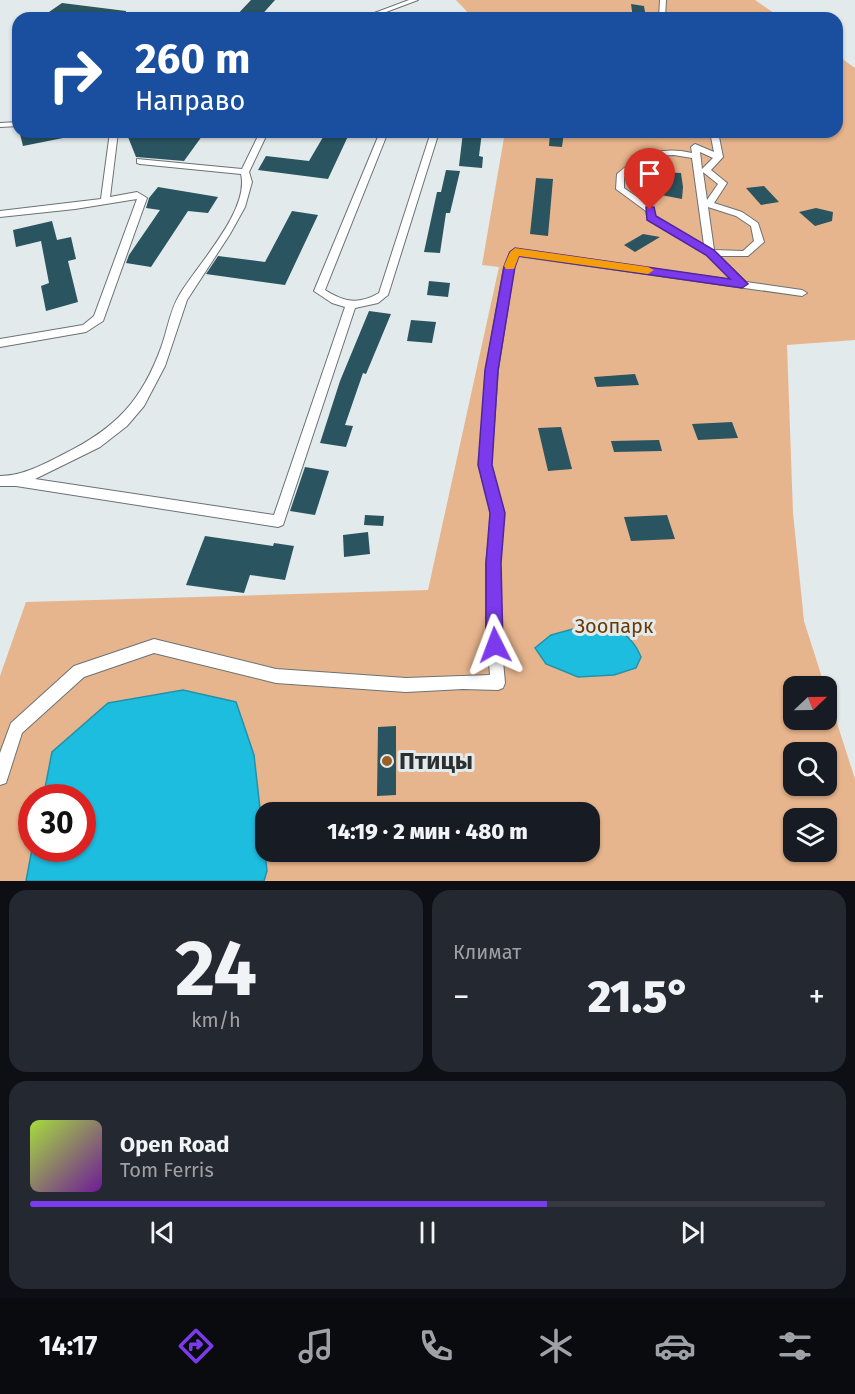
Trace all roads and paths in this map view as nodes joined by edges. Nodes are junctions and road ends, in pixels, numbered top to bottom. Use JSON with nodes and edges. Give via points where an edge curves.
{"nodes":[{"id":1,"x":415,"y":0,"type":"edge"},
{"id":2,"x":381,"y":12,"type":"edge"},
{"id":3,"x":113,"y":138,"type":"edge"},
{"id":4,"x":261,"y":138,"type":"edge"},
{"id":5,"x":382,"y":138,"type":"edge"},
{"id":6,"x":433,"y":138,"type":"edge"},
{"id":7,"x":715,"y":138,"type":"edge"},
{"id":8,"x":696,"y":156,"type":"junction"},
{"id":9,"x":719,"y":157,"type":"junction"},
{"id":10,"x":140,"y":161,"type":"dead end"},
{"id":11,"x":244,"y":172,"type":"junction"},
{"id":12,"x":105,"y":201,"type":"junction"},
{"id":13,"x":0,"y":214,"type":"edge"},
{"id":14,"x":710,"y":253,"type":"junction"},
{"id":15,"x":742,"y":284,"type":"junction"},
{"id":16,"x":802,"y":293,"type":"dead end"},
{"id":17,"x":351,"y":306,"type":"junction"},
{"id":18,"x":0,"y":343,"type":"edge"},
{"id":19,"x":0,"y":481,"type":"edge"},
{"id":20,"x":16,"y":482,"type":"junction"},
{"id":21,"x":0,"y":777,"type":"edge"}],
"edges":[{"from":1,"to":2,"type":"street"},
{"from":3,"to":12,"type":"street"},
{"from":4,"to":11,"type":"street"},
{"from":5,"to":17,"type":"street","via":[[320,291],[336,303]]},
{"from":6,"to":17,"type":"street","via":[[383,295]]},
{"from":7,"to":9,"type":"street"},
{"from":8,"to":9,"type":"street","via":[[695,147]]},
{"from":8,"to":14,"type":"street"},
{"from":8,"to":14,"type":"street","via":[[668,151],[649,155],[620,176],[620,189],[650,210],[651,218]]},
{"from":9,"to":14,"type":"street","via":[[706,170],[723,183],[709,204],[739,214],[755,225],[759,243],[745,254]]},
{"from":10,"to":11,"type":"street"},
{"from":11,"to":20,"type":"street","via":[[249,179],[248,190],[177,310],[154,376],[133,412],[109,434]]},
{"from":12,"to":13,"type":"street"},
{"from":12,"to":18,"type":"street","via":[[137,195],[142,198],[99,318],[86,327]]},
{"from":14,"to":15,"type":"street"},
{"from":15,"to":16,"type":"street"},
{"from":15,"to":21,"type":"street","via":[[515,252],[509,267],[492,370],[485,465],[498,513],[493,563],[498,683],[406,685],[276,676],[154,646],[79,671],[16,728]]},
{"from":17,"to":20,"type":"street","via":[[278,521]]},
{"from":19,"to":20,"type":"street"}]}
